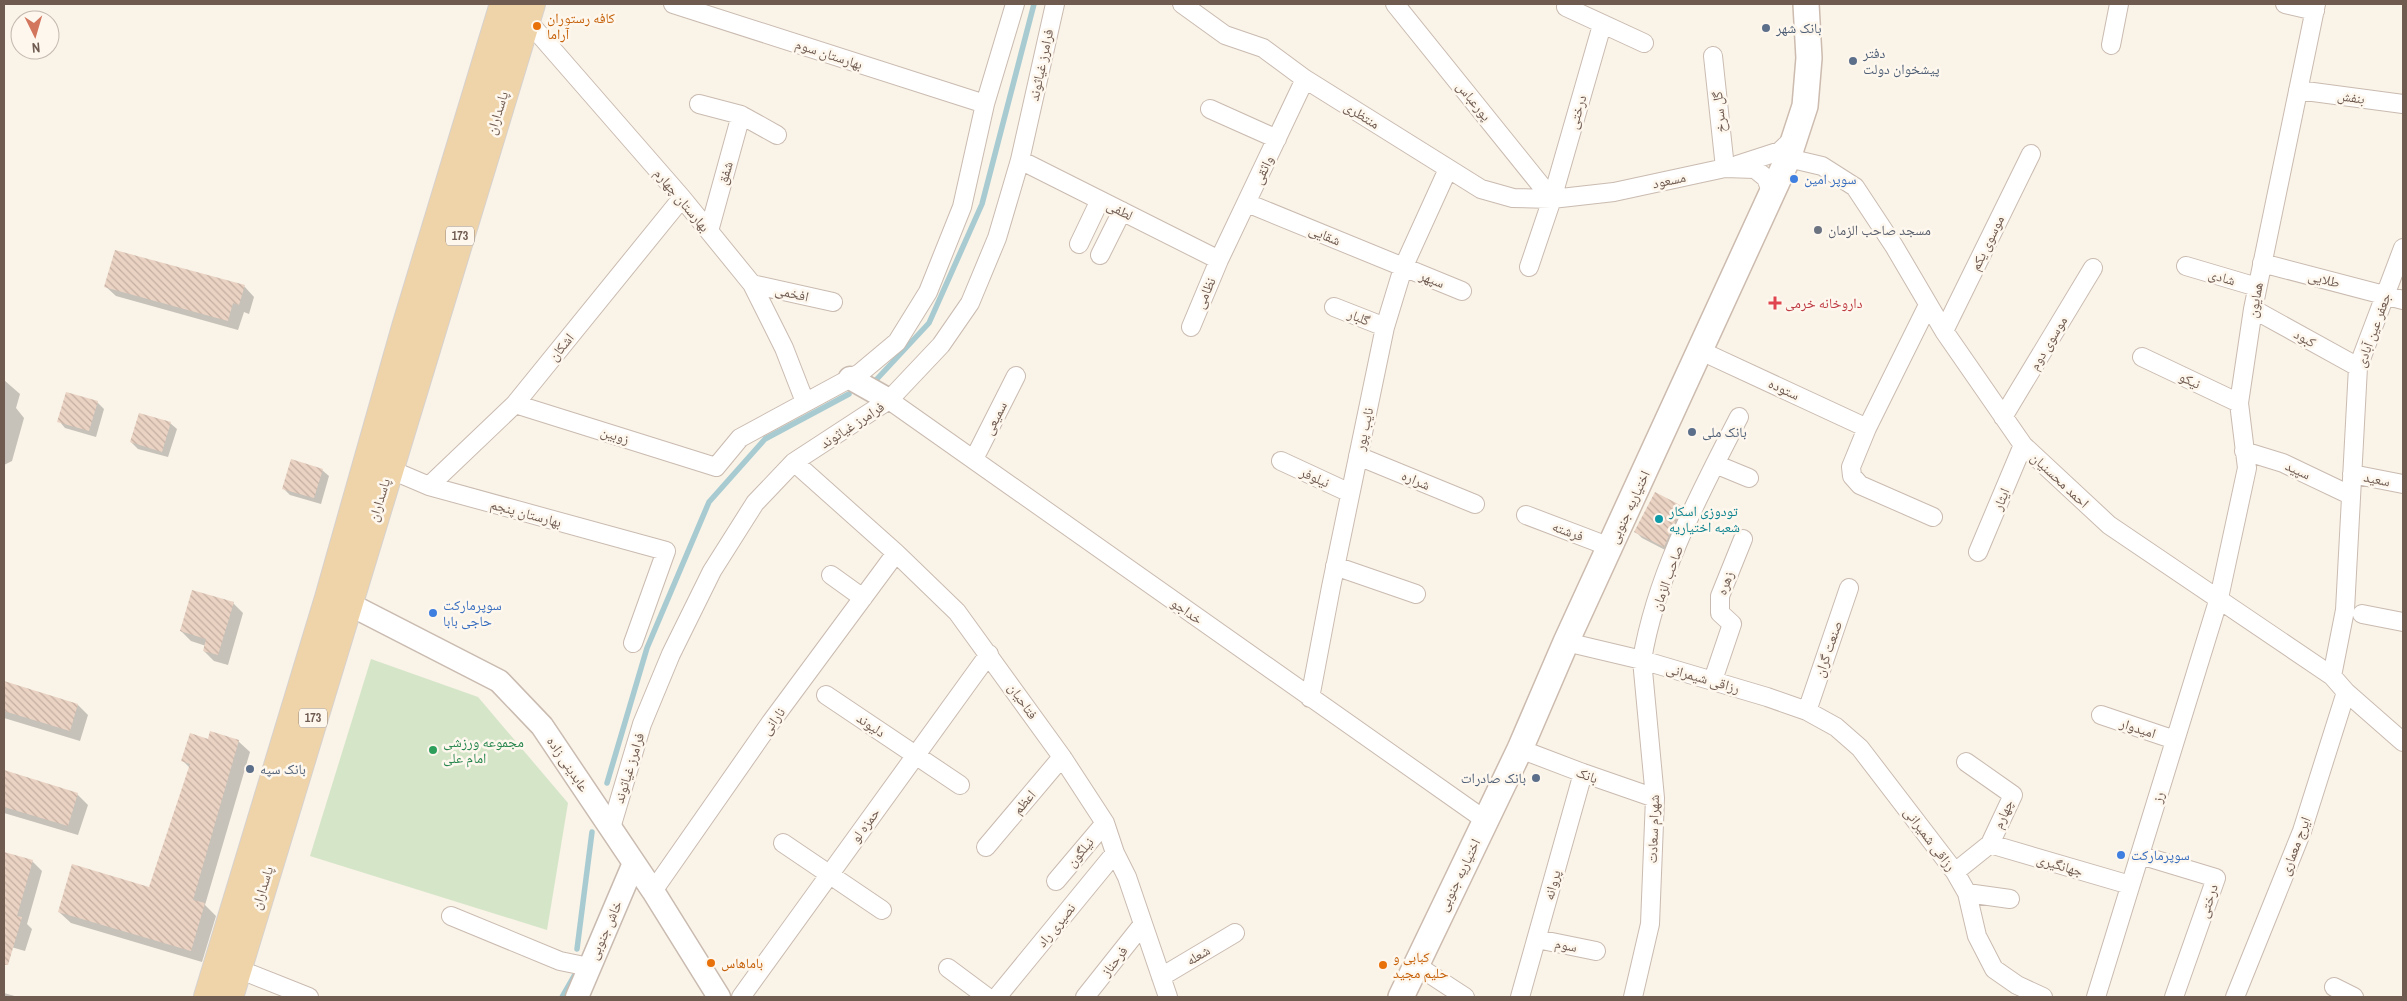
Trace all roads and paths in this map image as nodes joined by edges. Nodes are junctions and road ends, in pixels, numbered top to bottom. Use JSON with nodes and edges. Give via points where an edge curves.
{"nodes":[{"id":1,"x":673,"y":4,"type":"edge"},
{"id":2,"x":1015,"y":4,"type":"edge"},
{"id":3,"x":1055,"y":4,"type":"edge"},
{"id":4,"x":1182,"y":4,"type":"edge"},
{"id":5,"x":1395,"y":4,"type":"edge"},
{"id":6,"x":1806,"y":4,"type":"edge"},
{"id":7,"x":2119,"y":4,"type":"edge"},
{"id":8,"x":2285,"y":4,"type":"edge"},
{"id":9,"x":1566,"y":7,"type":"dead end"},
{"id":10,"x":2316,"y":7,"type":"edge"},
{"id":11,"x":516,"y":9,"type":"edge"},
{"id":12,"x":1602,"y":25,"type":"junction"},
{"id":13,"x":1644,"y":43,"type":"dead end"},
{"id":14,"x":2111,"y":45,"type":"dead end"},
{"id":15,"x":1713,"y":56,"type":"dead end"},
{"id":16,"x":1305,"y":79,"type":"junction"},
{"id":17,"x":2298,"y":90,"type":"junction"},
{"id":18,"x":699,"y":104,"type":"dead end"},
{"id":19,"x":986,"y":104,"type":"junction"},
{"id":20,"x":2403,"y":104,"type":"edge"},
{"id":21,"x":1210,"y":109,"type":"dead end"},
{"id":22,"x":741,"y":115,"type":"junction"},
{"id":23,"x":777,"y":135,"type":"dead end"},
{"id":24,"x":1277,"y":139,"type":"junction"},
{"id":25,"x":1792,"y":147,"type":"junction"},
{"id":26,"x":2031,"y":154,"type":"dead end"},
{"id":27,"x":1020,"y":160,"type":"junction"},
{"id":28,"x":1725,"y":168,"type":"junction"},
{"id":29,"x":1448,"y":169,"type":"junction"},
{"id":30,"x":1772,"y":194,"type":"junction"},
{"id":31,"x":682,"y":198,"type":"junction"},
{"id":32,"x":1552,"y":199,"type":"junction"},
{"id":33,"x":1100,"y":200,"type":"junction"},
{"id":34,"x":1247,"y":203,"type":"junction"},
{"id":35,"x":1122,"y":211,"type":"junction"},
{"id":36,"x":709,"y":231,"type":"junction"},
{"id":37,"x":1079,"y":244,"type":"dead end"},
{"id":38,"x":2403,"y":248,"type":"edge"},
{"id":39,"x":1100,"y":255,"type":"dead end"},
{"id":40,"x":1219,"y":260,"type":"junction"},
{"id":41,"x":2262,"y":263,"type":"junction"},
{"id":42,"x":2186,"y":266,"type":"dead end"},
{"id":43,"x":1529,"y":267,"type":"dead end"},
{"id":44,"x":1403,"y":268,"type":"junction"},
{"id":45,"x":2093,"y":268,"type":"dead end"},
{"id":46,"x":752,"y":284,"type":"junction"},
{"id":47,"x":2257,"y":287,"type":"junction"},
{"id":48,"x":1462,"y":291,"type":"dead end"},
{"id":49,"x":2386,"y":294,"type":"junction"},
{"id":50,"x":2403,"y":300,"type":"edge"},
{"id":51,"x":833,"y":302,"type":"dead end"},
{"id":52,"x":1928,"y":305,"type":"junction"},
{"id":53,"x":1334,"y":307,"type":"dead end"},
{"id":54,"x":2253,"y":309,"type":"junction"},
{"id":55,"x":1191,"y":327,"type":"dead end"},
{"id":56,"x":1385,"y":327,"type":"junction"},
{"id":57,"x":1944,"y":331,"type":"junction"},
{"id":58,"x":1701,"y":351,"type":"junction"},
{"id":59,"x":2142,"y":357,"type":"dead end"},
{"id":60,"x":2358,"y":367,"type":"junction"},
{"id":61,"x":1016,"y":376,"type":"dead end"},
{"id":62,"x":850,"y":378,"type":"junction"},
{"id":63,"x":889,"y":400,"type":"junction"},
{"id":64,"x":805,"y":402,"type":"junction"},
{"id":65,"x":2239,"y":403,"type":"junction"},
{"id":66,"x":515,"y":404,"type":"junction"},
{"id":67,"x":1739,"y":417,"type":"dead end"},
{"id":68,"x":2003,"y":417,"type":"junction"},
{"id":69,"x":1867,"y":428,"type":"junction"},
{"id":70,"x":2023,"y":445,"type":"junction"},
{"id":71,"x":2244,"y":451,"type":"junction"},
{"id":72,"x":1358,"y":456,"type":"junction"},
{"id":73,"x":974,"y":459,"type":"junction"},
{"id":74,"x":1281,"y":461,"type":"dead end"},
{"id":75,"x":794,"y":462,"type":"junction"},
{"id":76,"x":378,"y":464,"type":"junction"},
{"id":77,"x":1715,"y":464,"type":"junction"},
{"id":78,"x":2352,"y":474,"type":"junction"},
{"id":79,"x":1749,"y":478,"type":"dead end"},
{"id":80,"x":2403,"y":484,"type":"edge"},
{"id":81,"x":428,"y":486,"type":"junction"},
{"id":82,"x":1350,"y":493,"type":"junction"},
{"id":83,"x":2350,"y":495,"type":"junction"},
{"id":84,"x":1475,"y":504,"type":"dead end"},
{"id":85,"x":1526,"y":515,"type":"dead end"},
{"id":86,"x":1933,"y":517,"type":"dead end"},
{"id":87,"x":1743,"y":539,"type":"dead end"},
{"id":88,"x":1610,"y":547,"type":"junction"},
{"id":89,"x":896,"y":552,"type":"junction"},
{"id":90,"x":1978,"y":552,"type":"dead end"},
{"id":91,"x":1335,"y":566,"type":"junction"},
{"id":92,"x":831,"y":575,"type":"dead end"},
{"id":93,"x":1849,"y":588,"type":"dead end"},
{"id":94,"x":1416,"y":594,"type":"dead end"},
{"id":95,"x":863,"y":598,"type":"junction"},
{"id":96,"x":2219,"y":598,"type":"junction"},
{"id":97,"x":338,"y":601,"type":"junction"},
{"id":98,"x":2362,"y":614,"type":"dead end"},
{"id":99,"x":2403,"y":622,"type":"edge"},
{"id":100,"x":633,"y":642,"type":"dead end"},
{"id":101,"x":1566,"y":642,"type":"junction"},
{"id":102,"x":989,"y":654,"type":"junction"},
{"id":103,"x":1642,"y":660,"type":"junction"},
{"id":104,"x":2332,"y":676,"type":"junction"},
{"id":105,"x":1713,"y":680,"type":"junction"},
{"id":106,"x":2346,"y":692,"type":"junction"},
{"id":107,"x":826,"y":695,"type":"dead end"},
{"id":108,"x":1310,"y":698,"type":"junction"},
{"id":109,"x":1807,"y":710,"type":"junction"},
{"id":110,"x":2101,"y":715,"type":"dead end"},
{"id":111,"x":1836,"y":727,"type":"joint"},
{"id":112,"x":2175,"y":740,"type":"junction"},
{"id":113,"x":2403,"y":742,"type":"edge"},
{"id":114,"x":1520,"y":749,"type":"junction"},
{"id":115,"x":916,"y":756,"type":"junction"},
{"id":116,"x":1062,"y":757,"type":"junction"},
{"id":117,"x":1966,"y":762,"type":"dead end"},
{"id":118,"x":1583,"y":773,"type":"junction"},
{"id":119,"x":960,"y":785,"type":"dead end"},
{"id":120,"x":1655,"y":798,"type":"junction"},
{"id":121,"x":1485,"y":820,"type":"junction"},
{"id":122,"x":1105,"y":823,"type":"junction"},
{"id":123,"x":611,"y":828,"type":"junction"},
{"id":124,"x":783,"y":843,"type":"dead end"},
{"id":125,"x":1990,"y":844,"type":"junction"},
{"id":126,"x":986,"y":847,"type":"dead end"},
{"id":127,"x":1115,"y":853,"type":"junction"},
{"id":128,"x":2140,"y":855,"type":"junction"},
{"id":129,"x":634,"y":863,"type":"junction"},
{"id":130,"x":1955,"y":872,"type":"junction"},
{"id":131,"x":829,"y":875,"type":"junction"},
{"id":132,"x":1056,"y":881,"type":"dead end"},
{"id":133,"x":2130,"y":885,"type":"junction"},
{"id":134,"x":654,"y":892,"type":"junction"},
{"id":135,"x":1966,"y":893,"type":"junction"},
{"id":136,"x":2010,"y":899,"type":"dead end"},
{"id":137,"x":882,"y":910,"type":"dead end"},
{"id":138,"x":451,"y":916,"type":"dead end"},
{"id":139,"x":1142,"y":924,"type":"junction"},
{"id":140,"x":1236,"y":932,"type":"dead end"},
{"id":141,"x":1537,"y":939,"type":"junction"},
{"id":142,"x":1596,"y":951,"type":"dead end"},
{"id":143,"x":229,"y":965,"type":"junction"},
{"id":144,"x":1416,"y":965,"type":"junction"},
{"id":145,"x":589,"y":967,"type":"junction"},
{"id":146,"x":948,"y":968,"type":"dead end"},
{"id":147,"x":1161,"y":977,"type":"junction"},
{"id":148,"x":2334,"y":987,"type":"dead end"},
{"id":149,"x":208,"y":997,"type":"edge"},
{"id":150,"x":229,"y":997,"type":"edge"},
{"id":151,"x":308,"y":997,"type":"edge"},
{"id":152,"x":577,"y":997,"type":"edge"},
{"id":153,"x":719,"y":997,"type":"edge"},
{"id":154,"x":741,"y":997,"type":"edge"},
{"id":155,"x":987,"y":997,"type":"edge"},
{"id":156,"x":997,"y":997,"type":"edge"},
{"id":157,"x":1085,"y":997,"type":"edge"},
{"id":158,"x":1168,"y":997,"type":"edge"},
{"id":159,"x":1400,"y":997,"type":"edge"},
{"id":160,"x":1465,"y":997,"type":"edge"},
{"id":161,"x":1520,"y":997,"type":"edge"},
{"id":162,"x":1633,"y":997,"type":"edge"},
{"id":163,"x":2043,"y":997,"type":"edge"},
{"id":164,"x":2096,"y":997,"type":"edge"},
{"id":165,"x":2174,"y":997,"type":"edge"},
{"id":166,"x":2236,"y":997,"type":"edge"},
{"id":167,"x":2354,"y":997,"type":"edge"}],
"edges":[{"from":1,"to":19,"type":"street","name":"بهارستان سوم"},
{"from":2,"to":19,"type":"street"},
{"from":3,"to":27,"type":"street","name":"فرامرز غیاثوند"},
{"from":4,"to":16,"type":"street","name":"منتظری","via":[[1225,35],[1263,48]]},
{"from":5,"to":32,"type":"street","name":"پورعباس"},
{"from":6,"to":25,"type":"main road","name":"اختیاریه جنوبی","via":[[1809,58],[1806,96]]},
{"from":7,"to":14,"type":"street"},
{"from":8,"to":10,"type":"street"},
{"from":9,"to":12,"type":"street"},
{"from":10,"to":17,"type":"street","name":"همایون"},
{"from":11,"to":31,"type":"street","name":"بهارستان چهارم"},
{"from":11,"to":76,"type":"main road","name":"پاسداران","number":"173"},
{"from":12,"to":13,"type":"street"},
{"from":12,"to":32,"type":"street","name":"درختی"},
{"from":15,"to":28,"type":"street","name":"گل سرخ"},
{"from":16,"to":24,"type":"street","name":"واثقی"},
{"from":16,"to":29,"type":"street","name":"منتظری"},
{"from":17,"to":20,"type":"street","name":"بنفش"},
{"from":17,"to":41,"type":"street","name":"همایون"},
{"from":18,"to":22,"type":"street"},
{"from":19,"to":62,"type":"street","via":[[962,207],[928,292],[897,342]]},
{"from":21,"to":24,"type":"street"},
{"from":22,"to":23,"type":"street"},
{"from":22,"to":36,"type":"street","name":"شفق"},
{"from":24,"to":34,"type":"street","name":"واثقی"},
{"from":25,"to":28,"type":"street"},
{"from":25,"to":30,"type":"main road","name":"اختیاریه جنوبی"},
{"from":25,"to":52,"type":"street","name":"احمد محسنیان","via":[[1855,187]]},
{"from":26,"to":57,"type":"street","name":"موسوی یکم"},
{"from":27,"to":33,"type":"street","name":"لطفی"},
{"from":27,"to":63,"type":"street","name":"فرامرز غیاثوند","via":[[997,238],[970,302],[941,345]]},
{"from":28,"to":30,"type":"street","name":"مسعود","via":[[1754,170],[1766,178]]},
{"from":28,"to":32,"type":"street","name":"مسعود","via":[[1614,192]]},
{"from":29,"to":32,"type":"street","name":"منتظری","via":[[1481,189],[1513,198]]},
{"from":29,"to":44,"type":"street","name":"نایب پور"},
{"from":30,"to":58,"type":"main road","name":"اختیاریه جنوبی"},
{"from":31,"to":36,"type":"street","name":"بهارستان چهارم"},
{"from":31,"to":66,"type":"street","name":"اشکان"},
{"from":32,"to":43,"type":"street","name":"درختی"},
{"from":33,"to":35,"type":"street","name":"لطفی"},
{"from":33,"to":37,"type":"street"},
{"from":34,"to":40,"type":"street","name":"واثقی"},
{"from":34,"to":44,"type":"street","name":"شقایی"},
{"from":35,"to":39,"type":"street"},
{"from":35,"to":40,"type":"street","name":"لطفی"},
{"from":36,"to":46,"type":"street","name":"بهارستان چهارم"},
{"from":38,"to":49,"type":"street","name":"جعفر عین آبادی"},
{"from":40,"to":55,"type":"street","name":"نظامی"},
{"from":41,"to":47,"type":"street","name":"همایون"},
{"from":41,"to":49,"type":"street","name":"طلایی"},
{"from":42,"to":47,"type":"street","name":"شادی"},
{"from":44,"to":48,"type":"street","name":"سپهر"},
{"from":44,"to":56,"type":"street","name":"نایب پور"},
{"from":45,"to":68,"type":"street","name":"موسوی دوم"},
{"from":46,"to":51,"type":"street","name":"افخمی"},
{"from":46,"to":64,"type":"street","name":"بهارستان چهارم","via":[[784,348]]},
{"from":47,"to":54,"type":"street","name":"همایون"},
{"from":49,"to":50,"type":"street","name":"طلایی"},
{"from":49,"to":60,"type":"street","name":"جعفر عین آبادی"},
{"from":52,"to":57,"type":"street","name":"احمد محسنیان"},
{"from":52,"to":69,"type":"street"},
{"from":53,"to":56,"type":"street","name":"گلبار"},
{"from":54,"to":60,"type":"street","name":"کبود"},
{"from":54,"to":65,"type":"street","name":"همایون"},
{"from":56,"to":72,"type":"street","name":"نایب پور"},
{"from":57,"to":68,"type":"street","name":"احمد محسنیان"},
{"from":58,"to":69,"type":"street","name":"ستوده"},
{"from":58,"to":88,"type":"main road","name":"اختیاریه جنوبی"},
{"from":59,"to":65,"type":"street","name":"نیکو"},
{"from":60,"to":78,"type":"street","name":"جعفر عین آبادی"},
{"from":61,"to":73,"type":"street","name":"سمیعی"},
{"from":62,"to":63,"type":"street"},
{"from":62,"to":64,"type":"street"},
{"from":63,"to":73,"type":"street","name":"خداجو"},
{"from":63,"to":75,"type":"street","name":"فرامرز غیاثوند"},
{"from":64,"to":66,"type":"street","name":"زوبین","via":[[740,438],[716,466]]},
{"from":65,"to":71,"type":"street","name":"همایون"},
{"from":66,"to":81,"type":"street","name":"اشکان"},
{"from":67,"to":77,"type":"street","name":"صاحب الزمان"},
{"from":68,"to":70,"type":"street","name":"احمد محسنیان"},
{"from":69,"to":86,"type":"street","via":[[1851,467],[1852,476],[1860,485]]},
{"from":70,"to":90,"type":"street","name":"ایثار"},
{"from":70,"to":96,"type":"street","name":"احمد محسنیان","via":[[2109,525]]},
{"from":71,"to":83,"type":"street","name":"سپید","via":[[2283,463]]},
{"from":71,"to":96,"type":"street","name":"همایون","via":[[2247,468]]},
{"from":72,"to":82,"type":"street","name":"نایب پور"},
{"from":72,"to":84,"type":"street","name":"شراره"},
{"from":73,"to":108,"type":"street","name":"خداجو"},
{"from":74,"to":82,"type":"street","name":"نیلوفر"},
{"from":75,"to":89,"type":"street","name":"فتاحیان"},
{"from":75,"to":123,"type":"street","name":"فرامرز غیاثوند","via":[[755,503],[712,571],[671,654],[642,724]]},
{"from":76,"to":81,"type":"street","name":"بهارستان پنجم"},
{"from":76,"to":97,"type":"main road","name":"پاسداران","number":"173"},
{"from":77,"to":79,"type":"street"},
{"from":77,"to":103,"type":"street","name":"صاحب الزمان","via":[[1668,568]]},
{"from":78,"to":80,"type":"street","name":"سعید"},
{"from":78,"to":83,"type":"street","name":"جعفر عین آبادی"},
{"from":81,"to":100,"type":"street","name":"بهارستان پنجم","via":[[666,551]]},
{"from":82,"to":91,"type":"street","name":"نایب پور"},
{"from":83,"to":104,"type":"street","via":[[2345,610]]},
{"from":85,"to":88,"type":"street","name":"فرشته"},
{"from":87,"to":105,"type":"street","name":"زهره","via":[[1720,596],[1720,613],[1732,624]]},
{"from":88,"to":101,"type":"main road","name":"اختیاریه جنوبی"},
{"from":89,"to":95,"type":"street","name":"نارانی"},
{"from":89,"to":102,"type":"street","name":"فتاحیان","via":[[957,612]]},
{"from":91,"to":94,"type":"street"},
{"from":91,"to":108,"type":"street","name":"نایب پور"},
{"from":92,"to":95,"type":"street"},
{"from":93,"to":109,"type":"street","name":"صنعت گران"},
{"from":95,"to":134,"type":"street","name":"نارانی","via":[[771,722]]},
{"from":96,"to":104,"type":"street","name":"احمد محسنیان"},
{"from":96,"to":112,"type":"street","name":"رز"},
{"from":97,"to":123,"type":"street","name":"عابدینی زاده","via":[[453,655],[499,681],[542,726]]},
{"from":97,"to":143,"type":"main road","name":"پاسداران","number":"173"},
{"from":98,"to":99,"type":"street"},
{"from":101,"to":103,"type":"street","name":"رزاقی شیمرانی"},
{"from":101,"to":114,"type":"main road","name":"اختیاریه جنوبی"},
{"from":102,"to":115,"type":"street","name":"حمزه لو"},
{"from":102,"to":116,"type":"street","name":"فتاحیان"},
{"from":103,"to":105,"type":"street","name":"رزاقی شیمرانی"},
{"from":103,"to":120,"type":"street","name":"شهرام سعادت"},
{"from":104,"to":106,"type":"street","name":"احمد محسنیان"},
{"from":105,"to":109,"type":"street","name":"رزاقی شیمرانی"},
{"from":106,"to":113,"type":"street","name":"احمد محسنیان"},
{"from":106,"to":166,"type":"street","name":"ایرج معماری","via":[[2302,831]]},
{"from":107,"to":115,"type":"street","name":"دلیوند"},
{"from":108,"to":121,"type":"street","name":"خداجو"},
{"from":109,"to":111,"type":"street","name":"رزاقی شیمرانی"},
{"from":110,"to":112,"type":"street","name":"امیدوار"},
{"from":111,"to":130,"type":"street","name":"رزاقی شمیرانی","via":[[1860,748]]},
{"from":112,"to":128,"type":"street","name":"رز"},
{"from":114,"to":118,"type":"street","name":"بانک"},
{"from":114,"to":121,"type":"main road","name":"اختیاریه جنوبی"},
{"from":115,"to":119,"type":"street","name":"دلیوند"},
{"from":115,"to":131,"type":"street","name":"حمزه لو"},
{"from":116,"to":122,"type":"street","name":"فتاحیان"},
{"from":116,"to":126,"type":"street","name":"اعظم"},
{"from":117,"to":125,"type":"street","name":"چهارم","via":[[2013,795]]},
{"from":118,"to":120,"type":"street","name":"بانک"},
{"from":118,"to":141,"type":"street","name":"پروانه"},
{"from":120,"to":162,"type":"street","name":"شهرام سعادت","via":[[1650,924]]},
{"from":121,"to":144,"type":"main road","name":"اختیاریه جنوبی"},
{"from":122,"to":127,"type":"street","name":"فتاحیان"},
{"from":122,"to":132,"type":"street","name":"نیلگون"},
{"from":123,"to":129,"type":"street","name":"عابدینی زاده"},
{"from":124,"to":131,"type":"street"},
{"from":125,"to":130,"type":"street","name":"چهارم"},
{"from":125,"to":133,"type":"street","name":"جهانگیری"},
{"from":127,"to":139,"type":"street","name":"فتاحیان"},
{"from":127,"to":156,"type":"street","name":"نصیری راد"},
{"from":128,"to":133,"type":"street","name":"رز"},
{"from":128,"to":165,"type":"street","name":"درختی","via":[[2216,878]]},
{"from":129,"to":134,"type":"street","name":"عابدینی زاده"},
{"from":129,"to":145,"type":"street","name":"خاش جنوبی"},
{"from":130,"to":135,"type":"street","name":"رزاقی شمیرانی"},
{"from":131,"to":137,"type":"street"},
{"from":131,"to":154,"type":"street","name":"حمزه لو"},
{"from":133,"to":164,"type":"street","name":"رز"},
{"from":134,"to":153,"type":"street","name":"عابدینی زاده"},
{"from":135,"to":136,"type":"street"},
{"from":135,"to":163,"type":"street","name":"رزاقی شمیرانی","via":[[1977,936],[1994,969]]},
{"from":138,"to":145,"type":"street","via":[[560,961]]},
{"from":139,"to":147,"type":"street","name":"فتاحیان"},
{"from":139,"to":157,"type":"street","name":"فرحناز"},
{"from":140,"to":147,"type":"street","name":"شعله"},
{"from":141,"to":142,"type":"street","name":"سوم"},
{"from":141,"to":161,"type":"street","name":"پروانه"},
{"from":143,"to":149,"type":"main road","name":"پاسداران","number":"173"},
{"from":143,"to":150,"type":"main road","name":"پاسداران","number":"173"},
{"from":143,"to":151,"type":"street"},
{"from":144,"to":159,"type":"main road","name":"اختیاریه جنوبی"},
{"from":144,"to":160,"type":"street"},
{"from":145,"to":152,"type":"street","name":"خاش جنوبی"},
{"from":146,"to":155,"type":"street"},
{"from":147,"to":158,"type":"street","name":"فتاحیان"},
{"from":148,"to":167,"type":"street"}]}
